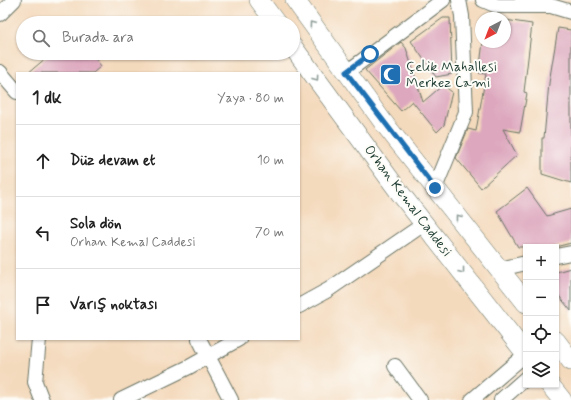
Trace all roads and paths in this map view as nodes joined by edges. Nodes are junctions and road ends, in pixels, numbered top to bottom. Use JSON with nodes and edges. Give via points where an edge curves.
{"nodes":[{"id":1,"x":14,"y":0,"type":"edge"},
{"id":2,"x":259,"y":0,"type":"edge"},
{"id":3,"x":295,"y":0,"type":"edge"},
{"id":4,"x":443,"y":0,"type":"edge"},
{"id":5,"x":459,"y":0,"type":"edge"},
{"id":6,"x":483,"y":0,"type":"edge"},
{"id":7,"x":571,"y":12,"type":"edge"},
{"id":8,"x":0,"y":14,"type":"edge"},
{"id":9,"x":271,"y":16,"type":"edge"},
{"id":10,"x":300,"y":56,"type":"edge"},
{"id":11,"x":0,"y":72,"type":"edge"},
{"id":12,"x":346,"y":72,"type":"junction"},
{"id":13,"x":16,"y":91,"type":"edge"},
{"id":14,"x":435,"y":188,"type":"junction"},
{"id":15,"x":424,"y":224,"type":"junction"},
{"id":16,"x":571,"y":253,"type":"edge"},
{"id":17,"x":559,"y":255,"type":"edge"},
{"id":18,"x":523,"y":264,"type":"edge"},
{"id":19,"x":500,"y":269,"type":"junction"},
{"id":20,"x":523,"y":299,"type":"edge"},
{"id":21,"x":300,"y":305,"type":"edge"},
{"id":22,"x":39,"y":340,"type":"edge"},
{"id":23,"x":199,"y":340,"type":"edge"},
{"id":24,"x":237,"y":340,"type":"edge"},
{"id":25,"x":524,"y":352,"type":"edge"},
{"id":26,"x":208,"y":356,"type":"junction"},
{"id":27,"x":523,"y":357,"type":"edge"},
{"id":28,"x":395,"y":366,"type":"dead end"},
{"id":29,"x":523,"y":381,"type":"edge"},
{"id":30,"x":552,"y":388,"type":"edge"},
{"id":31,"x":42,"y":400,"type":"edge"},
{"id":32,"x":121,"y":400,"type":"edge"},
{"id":33,"x":231,"y":400,"type":"edge"},
{"id":34,"x":420,"y":400,"type":"edge"},
{"id":35,"x":472,"y":400,"type":"edge"},
{"id":36,"x":501,"y":400,"type":"edge"},
{"id":37,"x":562,"y":400,"type":"edge"}],
"edges":[{"from":1,"to":8,"type":"street"},
{"from":2,"to":9,"type":"main road"},
{"from":12,"to":3,"type":"main road","name":"Orhan Kemal Caddesi","one_way":true},
{"from":4,"to":12,"type":"street"},
{"from":5,"to":14,"type":"street","via":[[466,112]]},
{"from":6,"to":7,"type":"street","via":[[498,6],[551,6]]},
{"from":10,"to":15,"type":"main road","name":"Orhan Kemal Caddesi","one_way":true},
{"from":11,"to":13,"type":"street"},
{"from":12,"to":14,"type":"main road","name":"Orhan Kemal Caddesi"},
{"from":19,"to":14,"type":"main road","name":"Orhan Kemal Caddesi","one_way":true},
{"from":15,"to":21,"type":"street","via":[[328,290]]},
{"from":15,"to":25,"type":"main road","name":"Orhan Kemal Caddesi","one_way":true},
{"from":16,"to":17,"type":"street"},
{"from":18,"to":19,"type":"street"},
{"from":19,"to":20,"type":"main road","name":"Orhan Kemal Caddesi"},
{"from":22,"to":31,"type":"street","via":[[35,382]]},
{"from":23,"to":26,"type":"street"},
{"from":24,"to":26,"type":"street"},
{"from":26,"to":32,"type":"street"},
{"from":26,"to":33,"type":"street"},
{"from":27,"to":35,"type":"street"},
{"from":28,"to":34,"type":"street"},
{"from":29,"to":36,"type":"street"},
{"from":30,"to":37,"type":"main road"}]}
